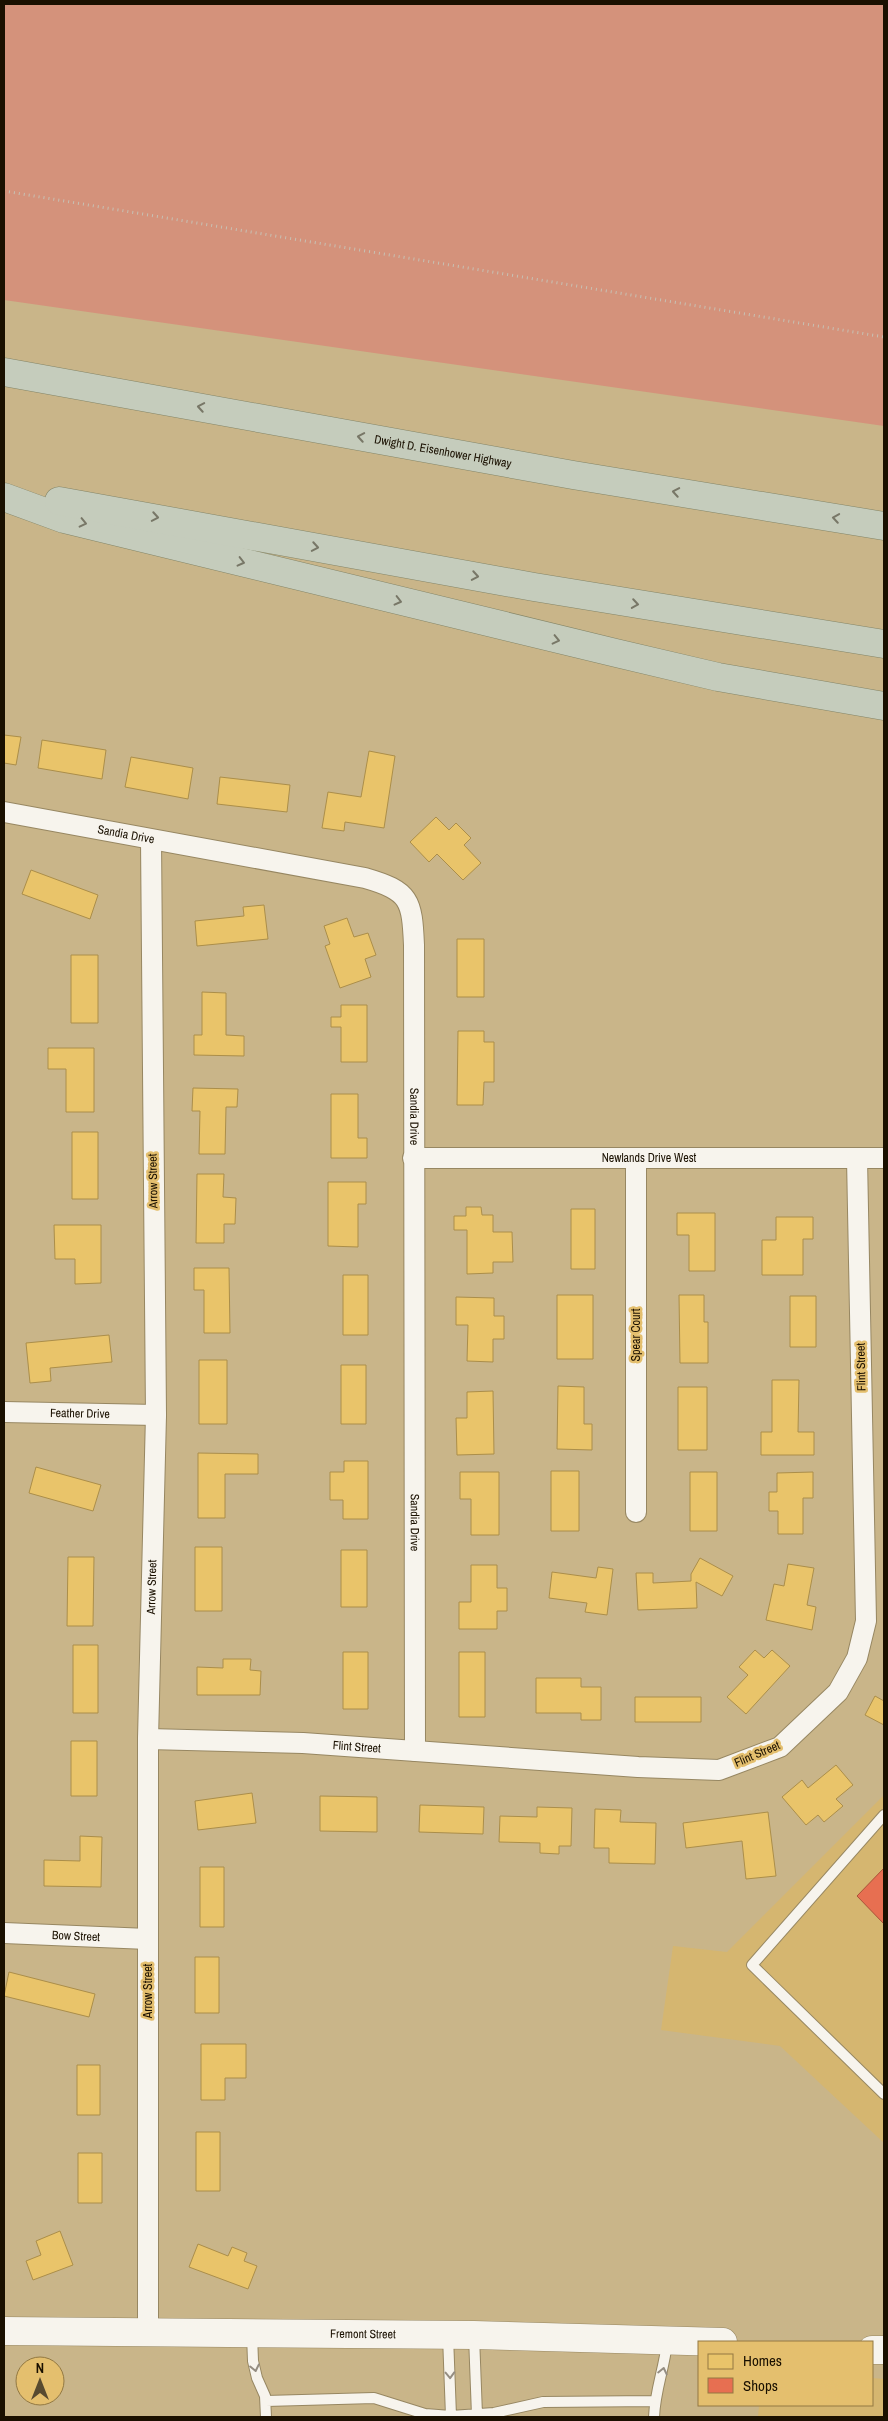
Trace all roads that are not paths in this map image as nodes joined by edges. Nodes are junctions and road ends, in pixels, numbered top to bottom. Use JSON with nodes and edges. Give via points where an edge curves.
{"nodes":[{"id":1,"x":4,"y":372,"type":"edge"},
{"id":2,"x":4,"y":491,"type":"edge"},
{"id":3,"x":4,"y":496,"type":"edge"},
{"id":4,"x":884,"y":526,"type":"edge"},
{"id":5,"x":884,"y":644,"type":"edge"},
{"id":6,"x":884,"y":706,"type":"edge"},
{"id":7,"x":4,"y":812,"type":"edge"},
{"id":8,"x":151,"y":840,"type":"junction"},
{"id":9,"x":413,"y":1158,"type":"junction"},
{"id":10,"x":857,"y":1158,"type":"junction"},
{"id":11,"x":884,"y":1158,"type":"edge"},
{"id":12,"x":636,"y":1159,"type":"junction"},
{"id":13,"x":4,"y":1412,"type":"edge"},
{"id":14,"x":156,"y":1415,"type":"junction"},
{"id":15,"x":636,"y":1512,"type":"dead end"},
{"id":16,"x":148,"y":1738,"type":"junction"},
{"id":17,"x":415,"y":1751,"type":"junction"},
{"id":18,"x":884,"y":1815,"type":"edge"},
{"id":19,"x":4,"y":1933,"type":"edge"},
{"id":20,"x":148,"y":1939,"type":"junction"},
{"id":21,"x":884,"y":2094,"type":"edge"},
{"id":22,"x":4,"y":2331,"type":"edge"},
{"id":23,"x":148,"y":2333,"type":"junction"},
{"id":24,"x":252,"y":2334,"type":"junction"},
{"id":25,"x":461,"y":2335,"type":"junction"},
{"id":26,"x":667,"y":2339,"type":"junction"},
{"id":27,"x":704,"y":2341,"type":"edge"},
{"id":28,"x":266,"y":2401,"type":"junction"},
{"id":29,"x":655,"y":2401,"type":"junction"},
{"id":30,"x":476,"y":2415,"type":"junction"},
{"id":31,"x":451,"y":2416,"type":"junction"},
{"id":32,"x":266,"y":2417,"type":"edge"},
{"id":33,"x":654,"y":2417,"type":"edge"}],
"edges":[{"from":4,"to":1,"type":"highway","name":"Dwight D. Eisenhower Highway","one_way":true,"via":[[572,475]]},
{"from":2,"to":5,"type":"highway","one_way":true,"via":[[534,587]]},
{"from":3,"to":6,"type":"highway","one_way":true,"via":[[64,519],[476,621],[718,677]]},
{"from":7,"to":8,"type":"street","name":"Sandia Drive"},
{"from":8,"to":9,"type":"street","name":"Sandia Drive","via":[[365,878],[396,889],[406,898],[411,911],[414,945]]},
{"from":8,"to":14,"type":"street","name":"Arrow Street"},
{"from":9,"to":12,"type":"street","name":"Newlands Drive West"},
{"from":9,"to":17,"type":"street","name":"Sandia Drive"},
{"from":10,"to":11,"type":"street","name":"Newlands Drive West"},
{"from":10,"to":12,"type":"street","name":"Newlands Drive West"},
{"from":10,"to":17,"type":"street","name":"Flint Street","via":[[866,1621],[857,1658],[838,1692],[780,1747],[719,1770]]},
{"from":12,"to":15,"type":"street","name":"Spear Court"},
{"from":13,"to":14,"type":"street","name":"Feather Drive"},
{"from":14,"to":16,"type":"street","name":"Arrow Street"},
{"from":16,"to":17,"type":"street","name":"Flint Street","via":[[303,1743]]},
{"from":16,"to":20,"type":"street","name":"Arrow Street"},
{"from":18,"to":21,"type":"lane","via":[[752,1965]]},
{"from":19,"to":20,"type":"street","name":"Bow Street"},
{"from":20,"to":23,"type":"street","name":"Arrow Street"},
{"from":22,"to":23,"type":"street","name":"Fremont Street"},
{"from":23,"to":24,"type":"street","name":"Fremont Street"},
{"from":24,"to":25,"type":"street","name":"Fremont Street"},
{"from":24,"to":28,"type":"lane","one_way":true,"via":[[255,2369]]},
{"from":25,"to":26,"type":"street","name":"Fremont Street"},
{"from":25,"to":30,"type":"lane"},
{"from":25,"to":31,"type":"lane","one_way":true},
{"from":26,"to":27,"type":"street","name":"Fremont Street"},
{"from":29,"to":26,"type":"lane","one_way":true,"via":[[664,2369]]},
{"from":28,"to":31,"type":"lane","via":[[374,2398],[425,2414]]},
{"from":28,"to":32,"type":"lane"},
{"from":29,"to":30,"type":"lane","via":[[543,2402]]},
{"from":29,"to":33,"type":"lane"},
{"from":30,"to":31,"type":"lane"}]}
